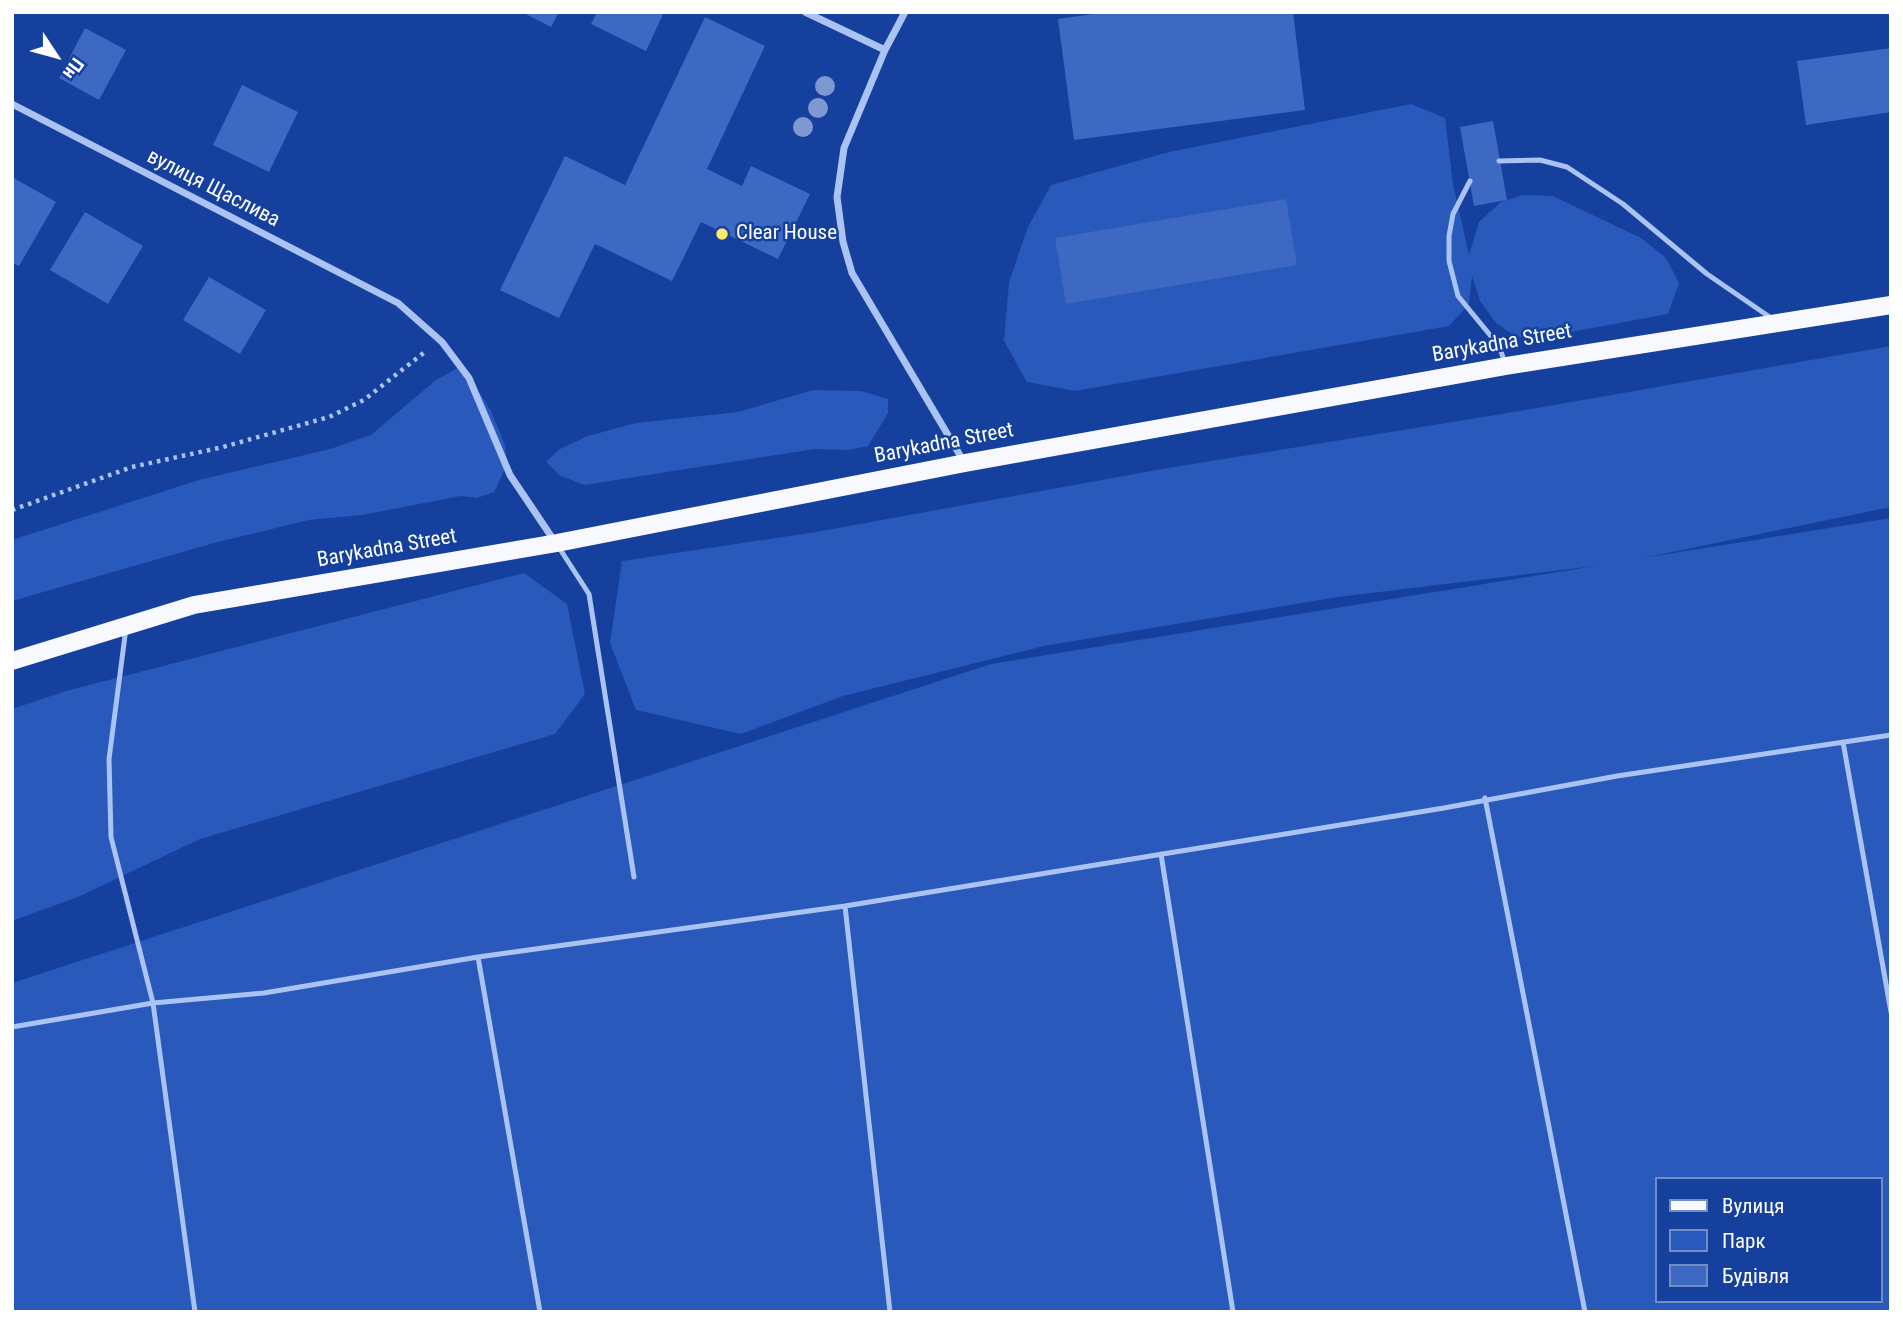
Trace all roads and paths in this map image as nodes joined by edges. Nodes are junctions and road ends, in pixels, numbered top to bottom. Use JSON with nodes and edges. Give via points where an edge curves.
{"nodes":[{"id":1,"x":804,"y":12,"type":"edge"},
{"id":2,"x":905,"y":12,"type":"edge"},
{"id":3,"x":885,"y":50,"type":"junction"},
{"id":4,"x":12,"y":104,"type":"edge"},
{"id":5,"x":1499,"y":161,"type":"dead end"},
{"id":6,"x":1469,"y":181,"type":"dead end"},
{"id":7,"x":1891,"y":305,"type":"edge"},
{"id":8,"x":1777,"y":321,"type":"junction"},
{"id":9,"x":442,"y":342,"type":"junction"},
{"id":10,"x":1506,"y":366,"type":"junction"},
{"id":11,"x":965,"y":463,"type":"junction"},
{"id":12,"x":12,"y":510,"type":"edge"},
{"id":13,"x":557,"y":543,"type":"junction"},
{"id":14,"x":126,"y":625,"type":"junction"},
{"id":15,"x":12,"y":661,"type":"edge"},
{"id":16,"x":1891,"y":735,"type":"edge"},
{"id":17,"x":1843,"y":742,"type":"junction"},
{"id":18,"x":1485,"y":799,"type":"junction"},
{"id":19,"x":1161,"y":854,"type":"junction"},
{"id":20,"x":634,"y":877,"type":"dead end"},
{"id":21,"x":845,"y":906,"type":"junction"},
{"id":22,"x":478,"y":957,"type":"junction"},
{"id":23,"x":153,"y":1003,"type":"junction"},
{"id":24,"x":1891,"y":1012,"type":"edge"},
{"id":25,"x":12,"y":1027,"type":"edge"},
{"id":26,"x":195,"y":1312,"type":"edge"},
{"id":27,"x":540,"y":1312,"type":"edge"},
{"id":28,"x":890,"y":1312,"type":"edge"},
{"id":29,"x":1233,"y":1312,"type":"edge"},
{"id":30,"x":1585,"y":1312,"type":"edge"}],
"edges":[{"from":1,"to":3,"type":"street"},
{"from":2,"to":3,"type":"street"},
{"from":3,"to":11,"type":"street","via":[[844,148],[837,197],[843,242],[852,273]]},
{"from":4,"to":9,"type":"street","name":"вулиця Щаслива","via":[[398,303]]},
{"from":5,"to":8,"type":"lane","via":[[1540,160],[1567,167]]},
{"from":6,"to":10,"type":"lane","via":[[1453,214],[1449,261],[1458,296],[1499,346]]},
{"from":7,"to":8,"type":"main road","name":"Barykadna Street"},
{"from":8,"to":10,"type":"main road","name":"Barykadna Street"},
{"from":9,"to":12,"type":"path","via":[[414,358],[364,400],[329,417],[132,467]]},
{"from":9,"to":13,"type":"street","name":"вулиця Щаслива","via":[[469,378],[510,475]]},
{"from":10,"to":11,"type":"main road","name":"Barykadna Street"},
{"from":11,"to":13,"type":"main road","name":"Barykadna Street"},
{"from":13,"to":14,"type":"main road","name":"Barykadna Street","via":[[194,605]]},
{"from":13,"to":20,"type":"lane","via":[[589,594]]},
{"from":14,"to":15,"type":"main road","name":"Barykadna Street"},
{"from":14,"to":23,"type":"lane","via":[[109,759],[111,836]]},
{"from":16,"to":17,"type":"lane"},
{"from":17,"to":18,"type":"lane"},
{"from":17,"to":24,"type":"lane"},
{"from":18,"to":19,"type":"lane"},
{"from":18,"to":30,"type":"lane"},
{"from":19,"to":21,"type":"lane"},
{"from":19,"to":29,"type":"lane"},
{"from":21,"to":22,"type":"lane"},
{"from":21,"to":28,"type":"lane"},
{"from":22,"to":23,"type":"lane","via":[[264,993]]},
{"from":22,"to":27,"type":"lane"},
{"from":23,"to":25,"type":"lane"},
{"from":23,"to":26,"type":"lane"}]}
